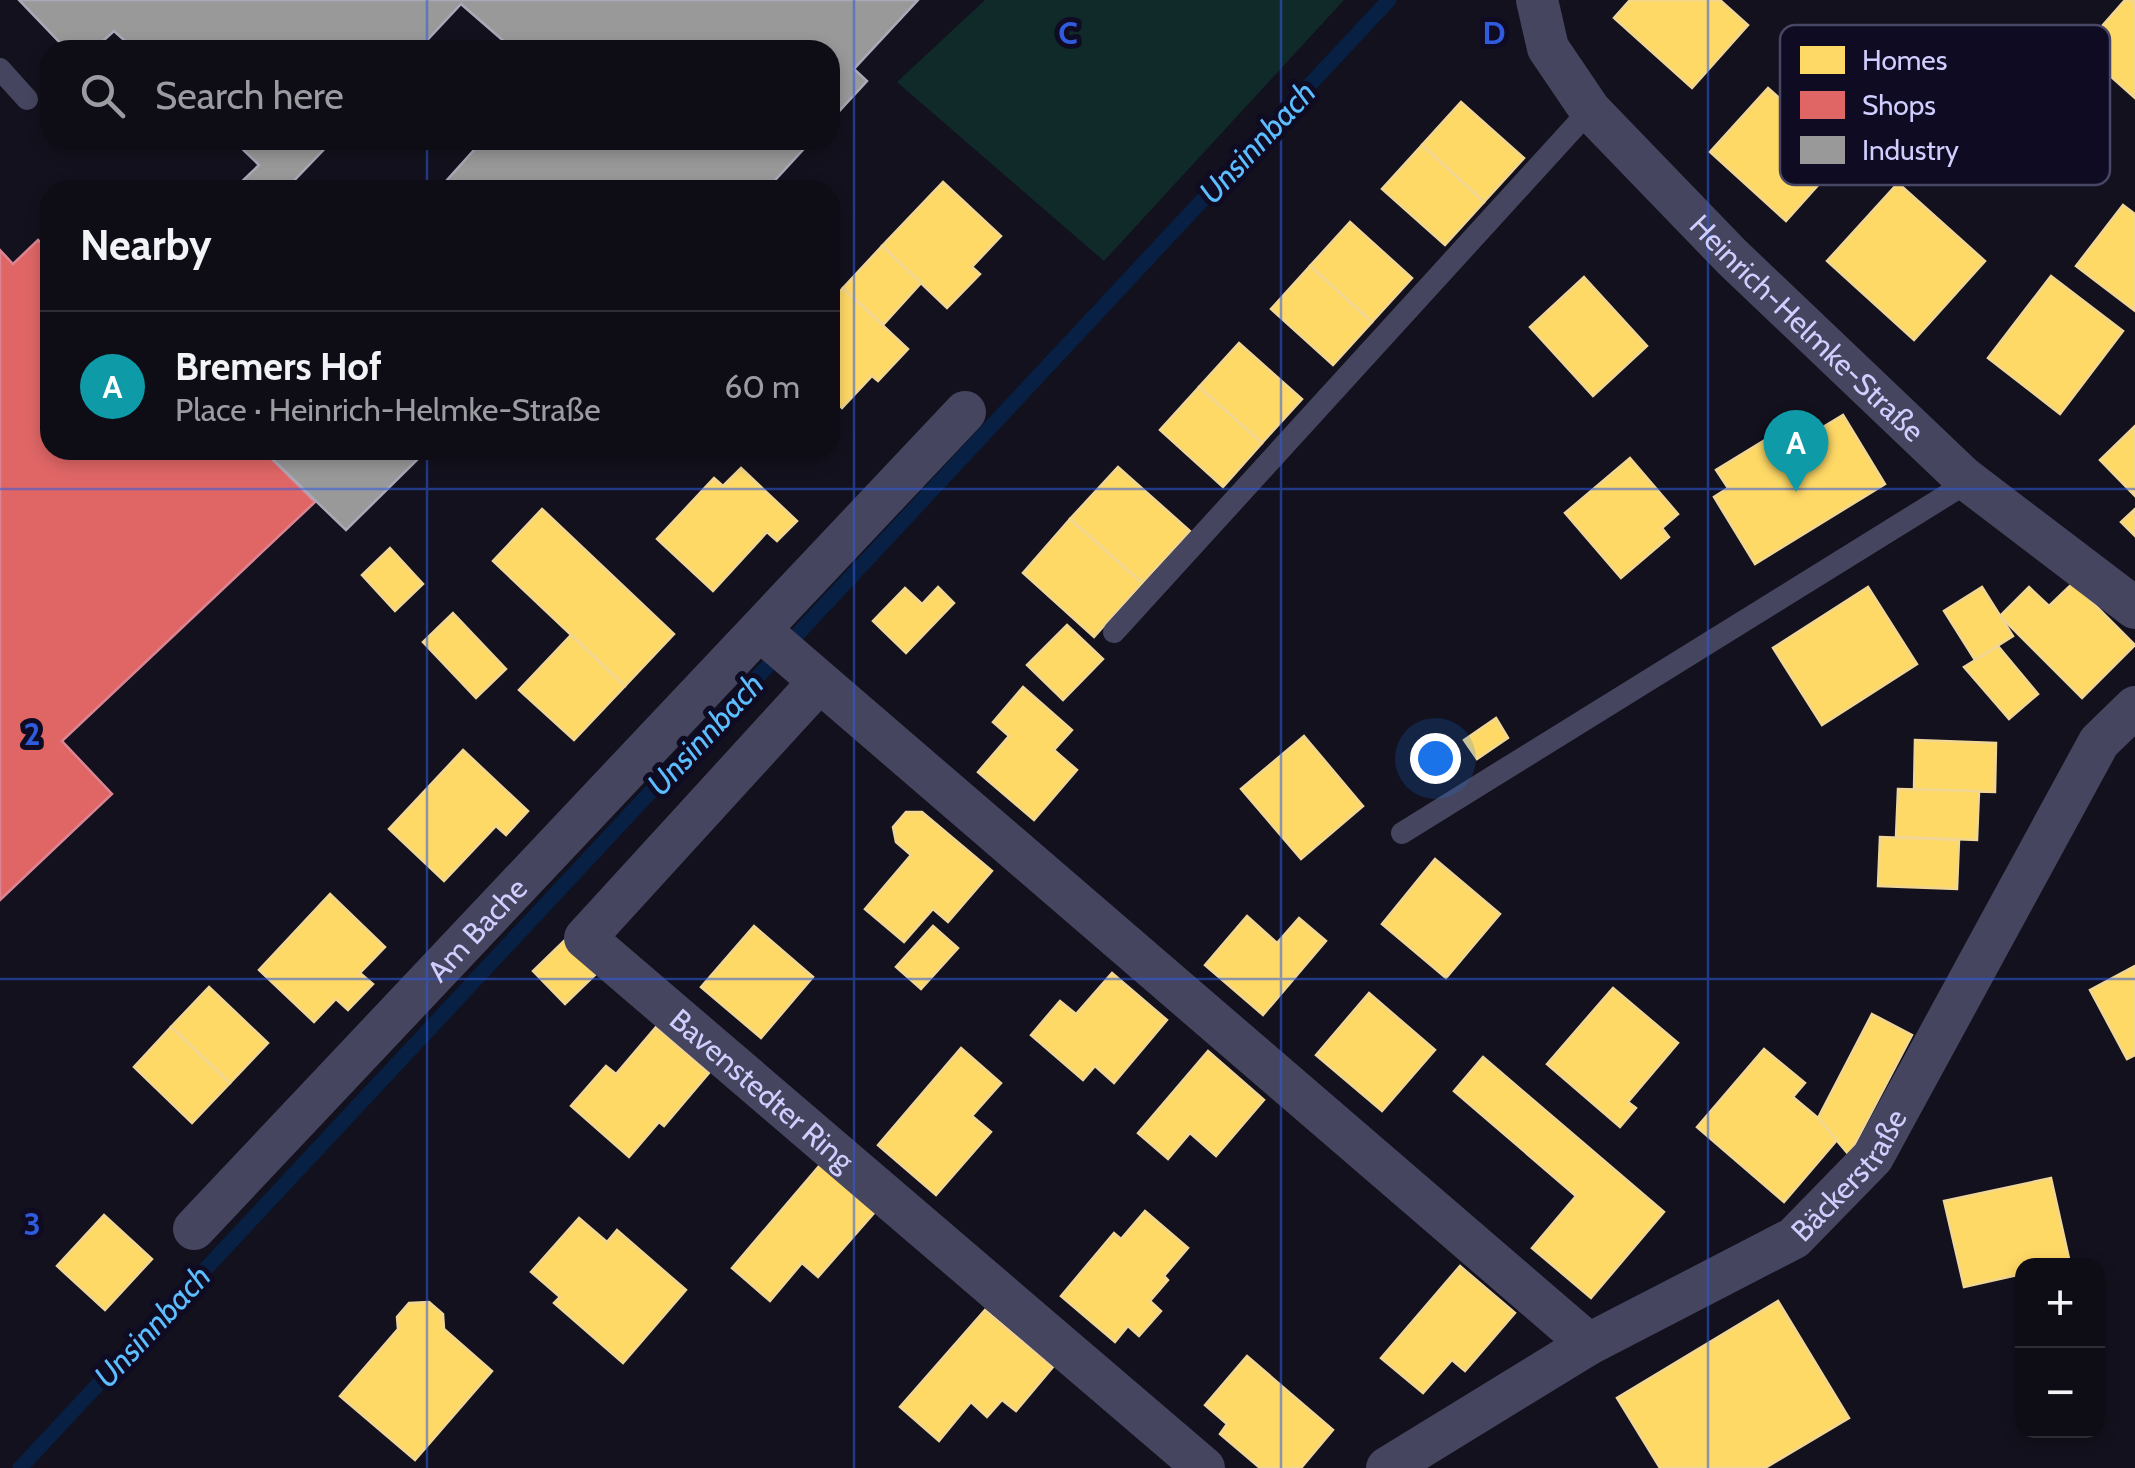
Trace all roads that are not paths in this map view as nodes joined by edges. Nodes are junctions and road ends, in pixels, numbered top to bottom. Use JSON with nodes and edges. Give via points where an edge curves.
{"nodes":[{"id":1,"x":1536,"y":0,"type":"edge"},
{"id":2,"x":0,"y":69,"type":"edge"},
{"id":3,"x":27,"y":100,"type":"dead end"},
{"id":4,"x":1590,"y":110,"type":"junction"},
{"id":5,"x":965,"y":412,"type":"dead end"},
{"id":6,"x":1968,"y":482,"type":"junction"},
{"id":7,"x":2135,"y":608,"type":"edge"},
{"id":8,"x":1114,"y":632,"type":"dead end"},
{"id":9,"x":787,"y":654,"type":"junction"},
{"id":10,"x":2135,"y":707,"type":"edge"},
{"id":11,"x":1402,"y":833,"type":"dead end"},
{"id":12,"x":194,"y":1230,"type":"dead end"},
{"id":13,"x":1589,"y":1344,"type":"junction"},
{"id":14,"x":1204,"y":1468,"type":"edge"},
{"id":15,"x":1387,"y":1468,"type":"edge"}],
"edges":[{"from":1,"to":4,"type":"street","name":"Heinrich-Helmke-Straße","via":[[1548,48]]},
{"from":2,"to":3,"type":"lane"},
{"from":4,"to":6,"type":"street","name":"Heinrich-Helmke-Straße"},
{"from":4,"to":8,"type":"lane"},
{"from":5,"to":9,"type":"street","name":"Am Bache"},
{"from":6,"to":7,"type":"street","name":"Heinrich-Helmke-Straße"},
{"from":6,"to":11,"type":"lane"},
{"from":9,"to":12,"type":"street","name":"Am Bache"},
{"from":9,"to":13,"type":"street"},
{"from":9,"to":14,"type":"street","name":"Bavenstedter Ring","via":[[585,938]]},
{"from":10,"to":13,"type":"street","name":"Bäckerstraße","via":[[2098,742],[1874,1157],[1794,1238]]},
{"from":13,"to":15,"type":"street","name":"Bäckerstraße"}]}
